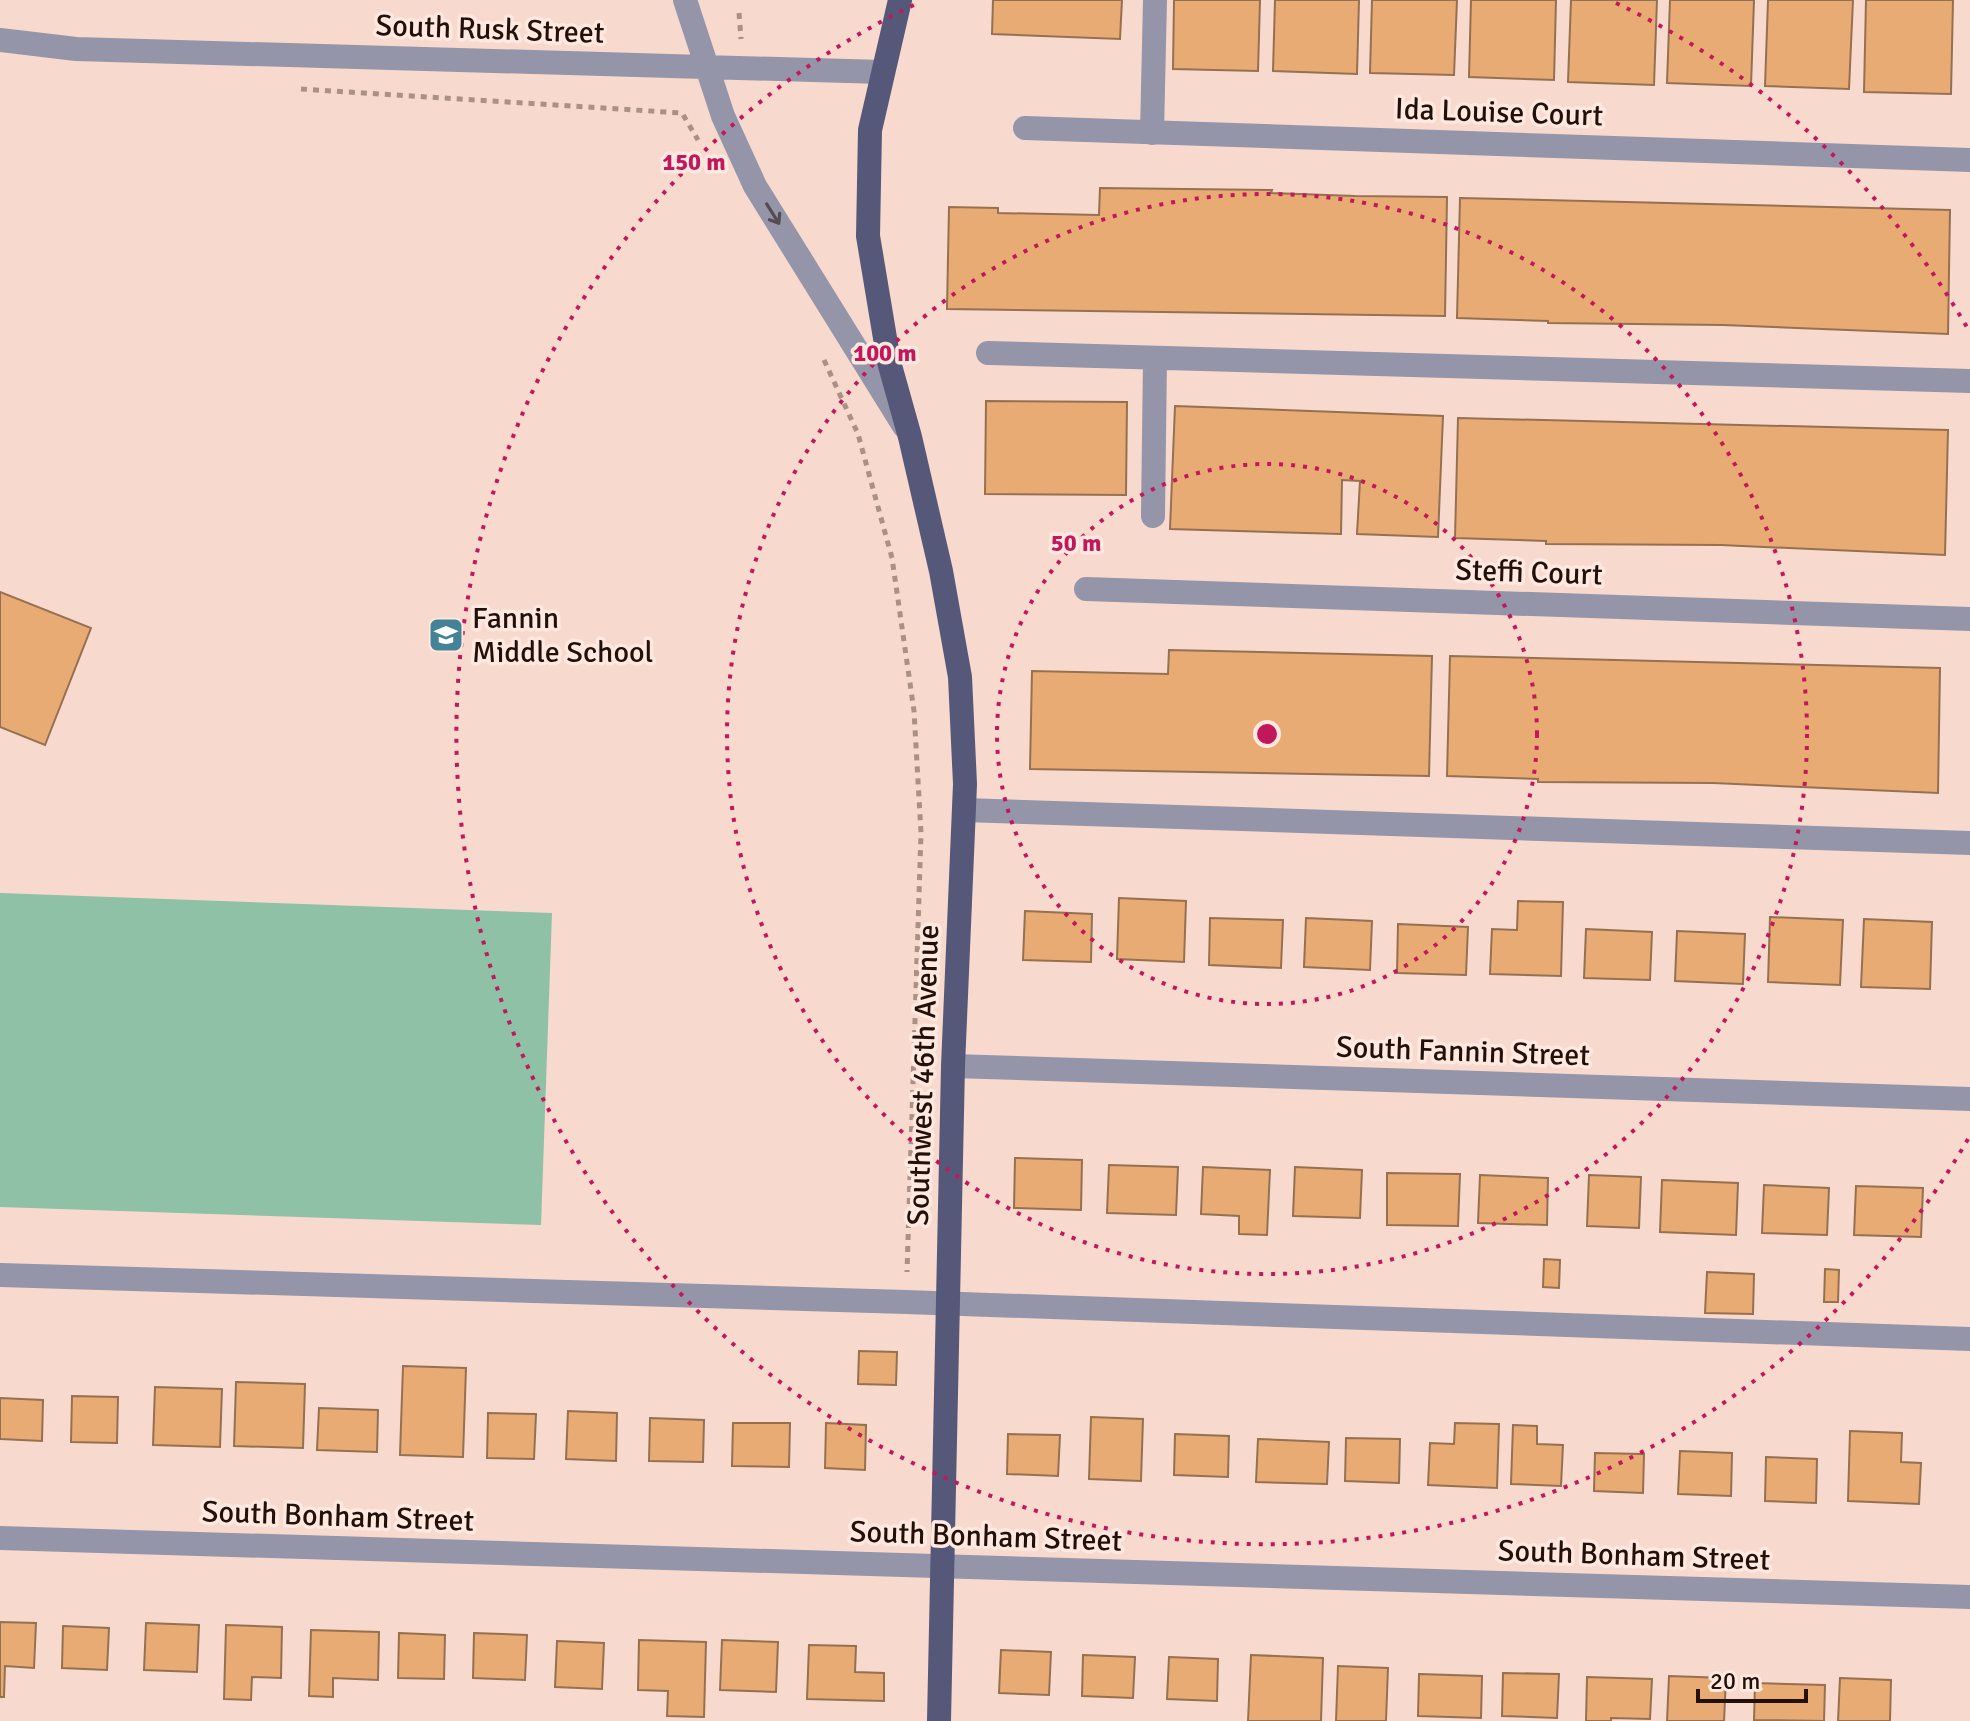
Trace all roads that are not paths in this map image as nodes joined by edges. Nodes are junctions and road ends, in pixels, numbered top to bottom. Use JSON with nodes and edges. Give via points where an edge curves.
{"nodes":[{"id":1,"x":685,"y":0,"type":"edge"},
{"id":2,"x":900,"y":0,"type":"edge"},
{"id":3,"x":1155,"y":0,"type":"edge"},
{"id":4,"x":0,"y":40,"type":"edge"},
{"id":5,"x":706,"y":67,"type":"junction"},
{"id":6,"x":882,"y":72,"type":"junction"},
{"id":7,"x":1025,"y":128,"type":"dead end"},
{"id":8,"x":1152,"y":133,"type":"junction"},
{"id":9,"x":1970,"y":160,"type":"edge"},
{"id":10,"x":988,"y":353,"type":"dead end"},
{"id":11,"x":1155,"y":358,"type":"junction"},
{"id":12,"x":1970,"y":381,"type":"edge"},
{"id":13,"x":910,"y":437,"type":"junction"},
{"id":14,"x":1153,"y":516,"type":"dead end"},
{"id":15,"x":1086,"y":589,"type":"dead end"},
{"id":16,"x":1970,"y":619,"type":"edge"},
{"id":17,"x":964,"y":810,"type":"junction"},
{"id":18,"x":1970,"y":843,"type":"edge"},
{"id":19,"x":953,"y":1066,"type":"junction"},
{"id":20,"x":1970,"y":1099,"type":"edge"},
{"id":21,"x":0,"y":1275,"type":"edge"},
{"id":22,"x":949,"y":1303,"type":"junction"},
{"id":23,"x":1970,"y":1339,"type":"edge"},
{"id":24,"x":0,"y":1538,"type":"edge"},
{"id":25,"x":944,"y":1567,"type":"junction"},
{"id":26,"x":1970,"y":1597,"type":"edge"},
{"id":27,"x":939,"y":1721,"type":"edge"}],
"edges":[{"from":1,"to":5,"type":"street"},
{"from":2,"to":6,"type":"main road","name":"Southwest 46th Avenue"},
{"from":3,"to":8,"type":"street"},
{"from":4,"to":5,"type":"street","name":"South Rusk Street","via":[[90,50]]},
{"from":5,"to":6,"type":"street","name":"South Rusk Street"},
{"from":5,"to":13,"type":"street","one_way":true,"via":[[755,186]]},
{"from":6,"to":13,"type":"main road","name":"Southwest 46th Avenue","via":[[870,130],[868,236],[889,362]]},
{"from":7,"to":8,"type":"street","name":"Ida Louise Court"},
{"from":8,"to":9,"type":"street","name":"Ida Louise Court"},
{"from":10,"to":11,"type":"street"},
{"from":11,"to":12,"type":"street"},
{"from":11,"to":14,"type":"street"},
{"from":13,"to":17,"type":"main road","name":"Southwest 46th Avenue","via":[[960,677]]},
{"from":15,"to":16,"type":"street","name":"Steffi Court"},
{"from":17,"to":18,"type":"street"},
{"from":17,"to":19,"type":"main road","name":"Southwest 46th Avenue"},
{"from":19,"to":20,"type":"street","name":"South Fannin Street"},
{"from":19,"to":22,"type":"main road","name":"Southwest 46th Avenue"},
{"from":21,"to":22,"type":"street"},
{"from":22,"to":23,"type":"street"},
{"from":22,"to":25,"type":"main road","name":"Southwest 46th Avenue"},
{"from":24,"to":25,"type":"street","name":"South Bonham Street"},
{"from":25,"to":26,"type":"street","name":"South Bonham Street"},
{"from":25,"to":27,"type":"main road","name":"Southwest 46th Avenue"}]}
